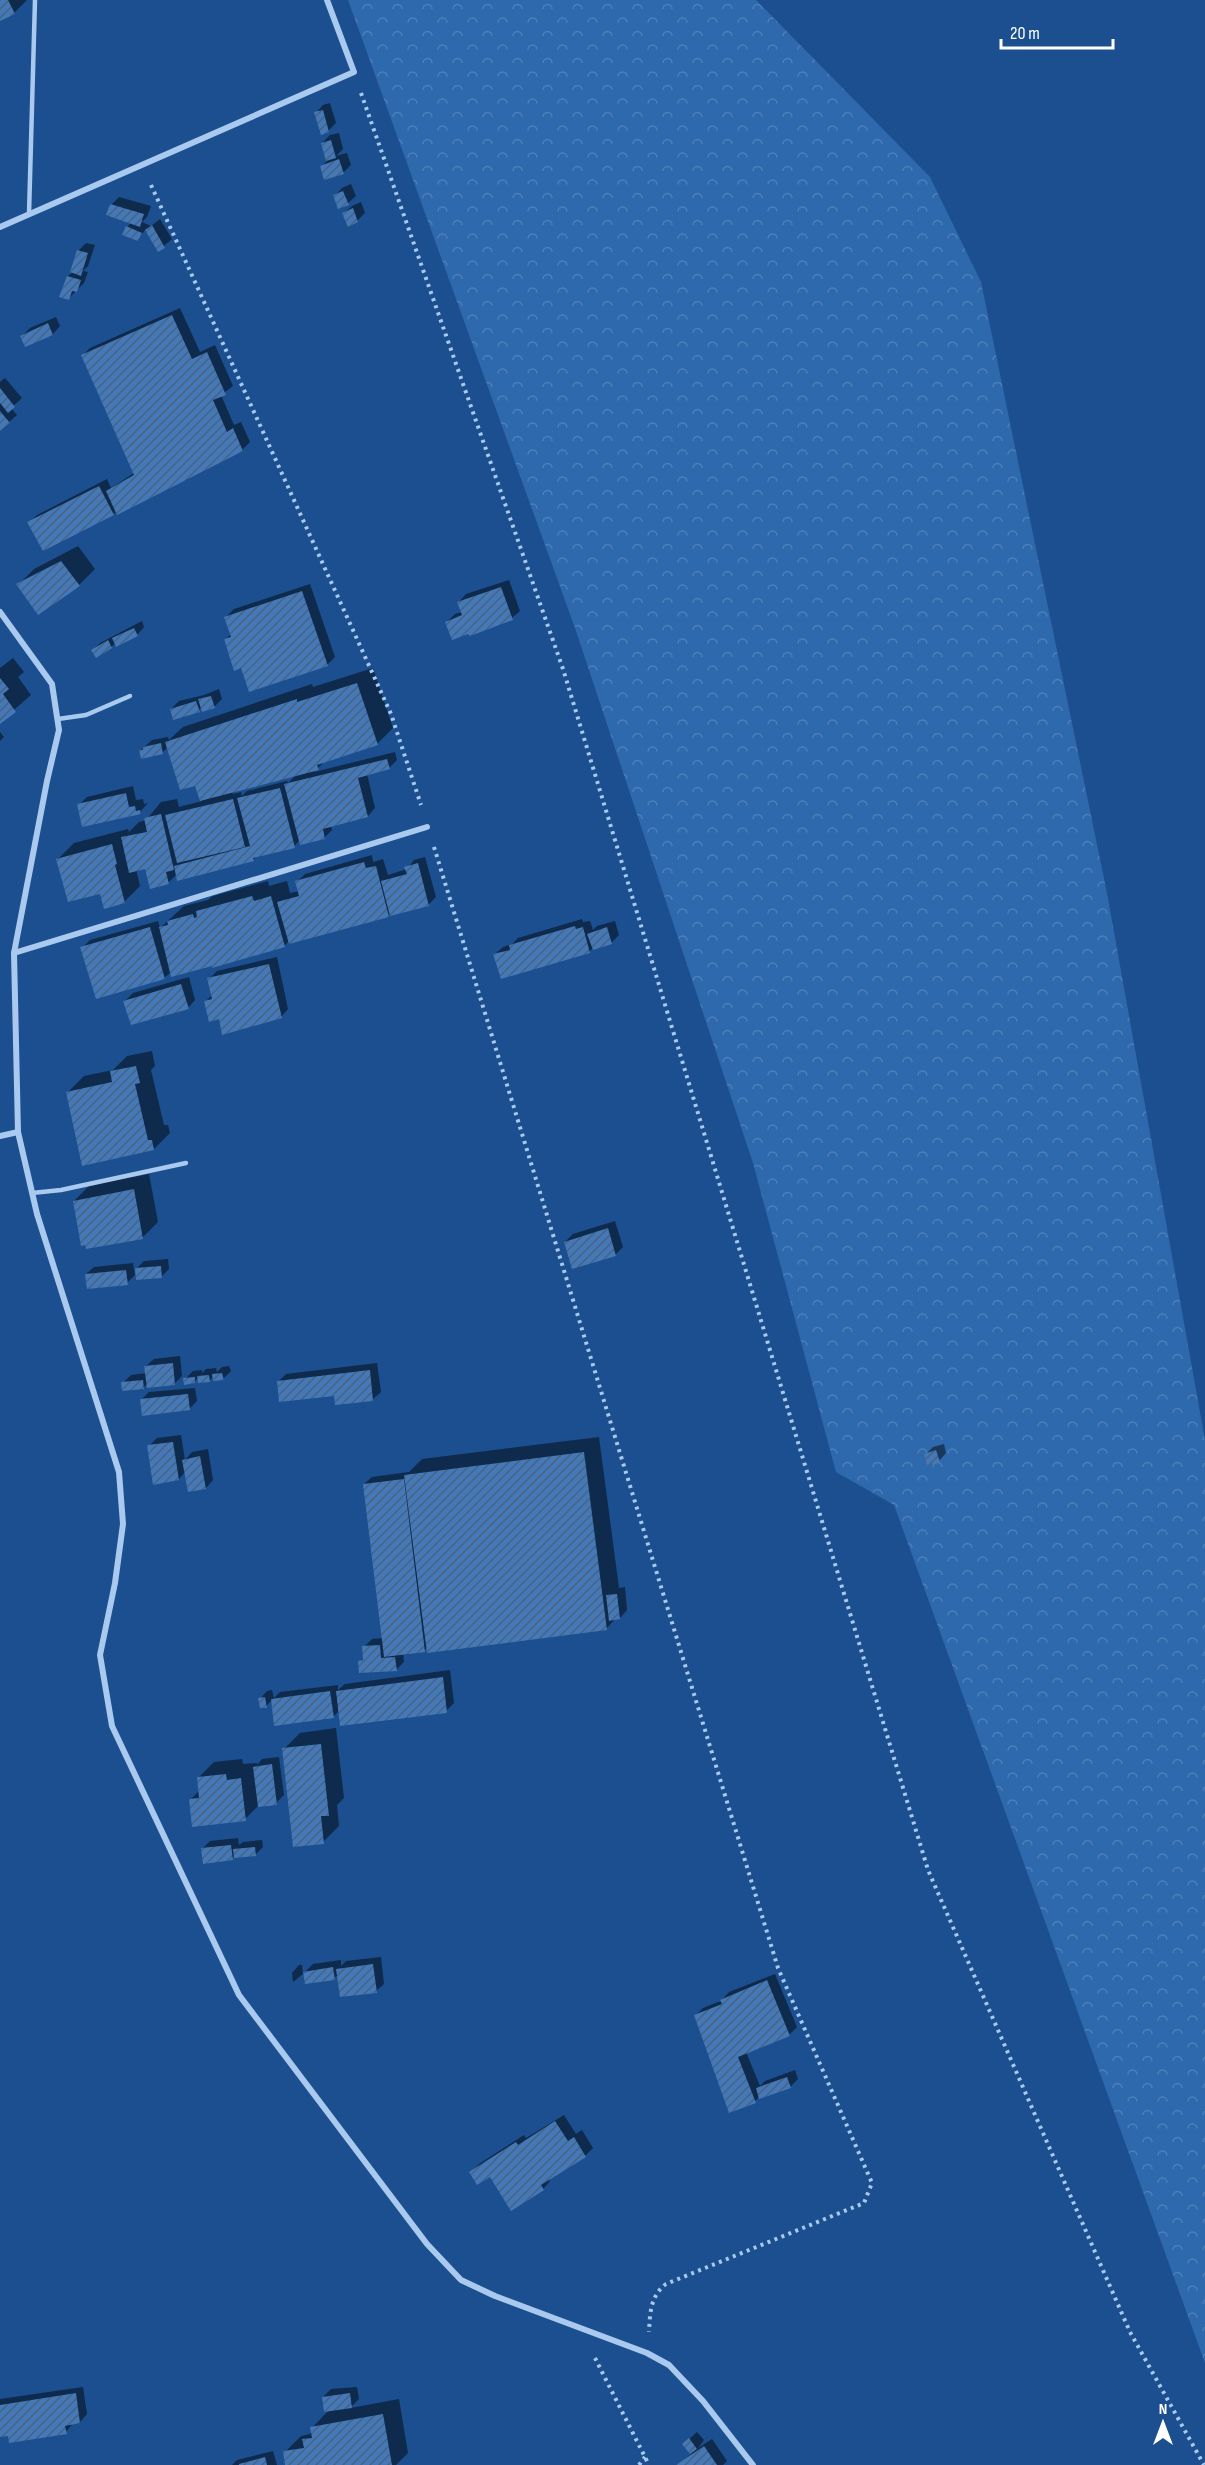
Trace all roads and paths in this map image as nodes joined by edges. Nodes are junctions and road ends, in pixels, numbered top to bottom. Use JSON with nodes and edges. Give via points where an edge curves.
{"nodes":[{"id":1,"x":35,"y":0,"type":"edge"},
{"id":2,"x":327,"y":0,"type":"edge"},
{"id":3,"x":354,"y":72,"type":"junction"},
{"id":4,"x":142,"y":166,"type":"junction"},
{"id":5,"x":29,"y":214,"type":"junction"},
{"id":6,"x":0,"y":227,"type":"edge"},
{"id":7,"x":1,"y":615,"type":"edge"},
{"id":8,"x":130,"y":696,"type":"dead end"},
{"id":9,"x":58,"y":718,"type":"junction"},
{"id":10,"x":427,"y":827,"type":"junction"},
{"id":11,"x":14,"y":953,"type":"junction"},
{"id":12,"x":18,"y":1132,"type":"junction"},
{"id":13,"x":0,"y":1136,"type":"edge"},
{"id":14,"x":186,"y":1163,"type":"dead end"},
{"id":15,"x":32,"y":1193,"type":"junction"},
{"id":16,"x":580,"y":2328,"type":"junction"},
{"id":17,"x":647,"y":2353,"type":"junction"},
{"id":18,"x":645,"y":2457,"type":"junction"},
{"id":19,"x":639,"y":2465,"type":"edge"},
{"id":20,"x":649,"y":2465,"type":"edge"},
{"id":21,"x":753,"y":2465,"type":"edge"},
{"id":22,"x":1204,"y":2465,"type":"edge"}],
"edges":[{"from":1,"to":5,"type":"lane"},
{"from":2,"to":3,"type":"street"},
{"from":3,"to":4,"type":"street"},
{"from":3,"to":22,"type":"path","via":[[563,669],[928,1870],[1130,2332]]},
{"from":4,"to":5,"type":"street"},
{"from":4,"to":10,"type":"path","via":[[391,714]]},
{"from":5,"to":6,"type":"street"},
{"from":7,"to":9,"type":"street","via":[[52,684]]},
{"from":8,"to":9,"type":"lane","via":[[86,715]]},
{"from":9,"to":11,"type":"street","via":[[59,730]]},
{"from":10,"to":11,"type":"street"},
{"from":10,"to":17,"type":"path","via":[[778,1968],[872,2184],[864,2203],[658,2290],[651,2306]]},
{"from":11,"to":12,"type":"street"},
{"from":12,"to":13,"type":"street"},
{"from":12,"to":15,"type":"street"},
{"from":14,"to":15,"type":"lane"},
{"from":15,"to":16,"type":"street","via":[[119,1472],[123,1524],[100,1655],[112,1726],[239,1995],[427,2244],[461,2280]]},
{"from":16,"to":17,"type":"street"},
{"from":16,"to":18,"type":"path"},
{"from":17,"to":21,"type":"street","via":[[669,2365]]},
{"from":18,"to":19,"type":"path"},
{"from":18,"to":20,"type":"path"}]}
